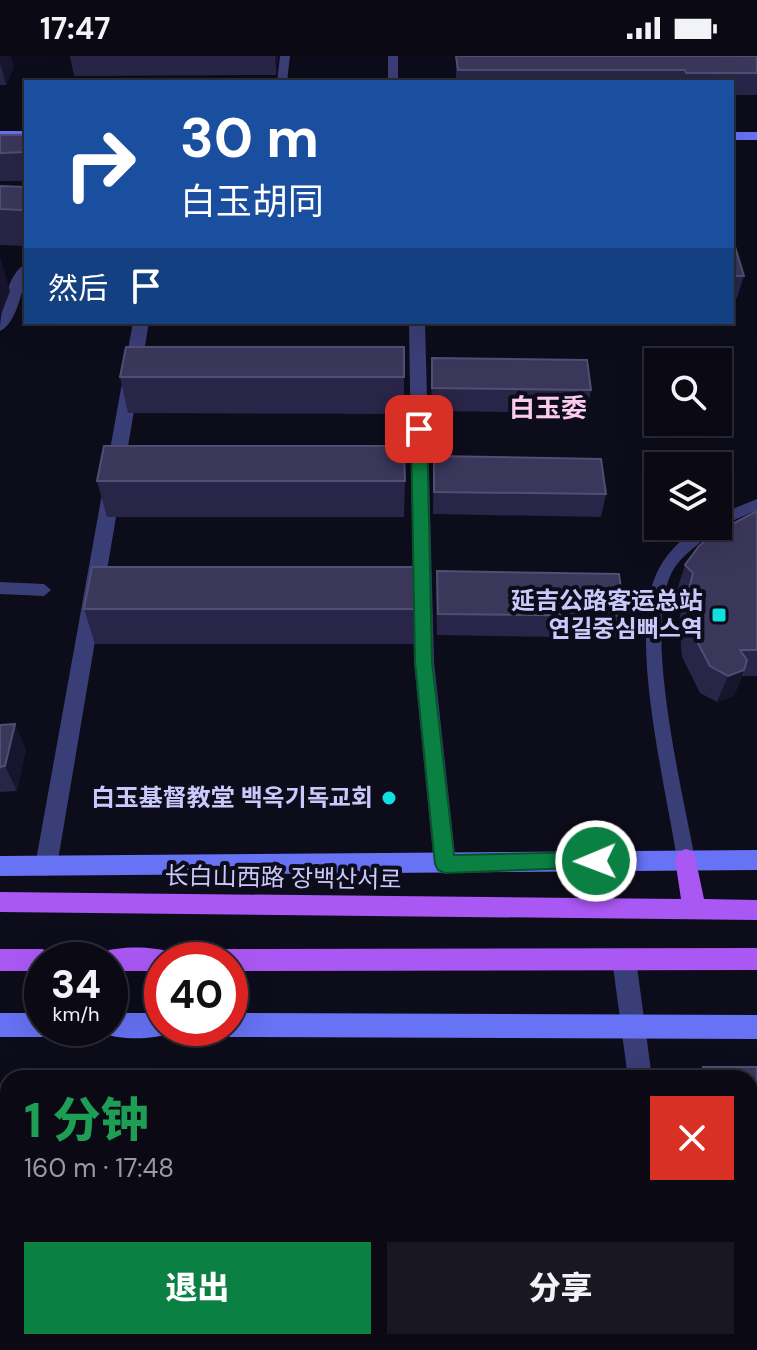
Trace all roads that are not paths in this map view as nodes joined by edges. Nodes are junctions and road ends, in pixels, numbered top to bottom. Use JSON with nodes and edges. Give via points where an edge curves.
{"nodes":[{"id":1,"x":285,"y":56,"type":"edge"},
{"id":2,"x":393,"y":56,"type":"edge"},
{"id":3,"x":282,"y":80,"type":"edge"},
{"id":4,"x":393,"y":80,"type":"edge"},
{"id":5,"x":0,"y":135,"type":"edge"},
{"id":6,"x":24,"y":135,"type":"edge"},
{"id":7,"x":734,"y":136,"type":"edge"},
{"id":8,"x":757,"y":136,"type":"edge"},
{"id":9,"x":24,"y":272,"type":"edge"},
{"id":10,"x":141,"y":324,"type":"edge"},
{"id":11,"x":417,"y":324,"type":"edge"},
{"id":12,"x":0,"y":326,"type":"edge"},
{"id":13,"x":757,"y":504,"type":"edge"},
{"id":14,"x":732,"y":515,"type":"edge"},
{"id":15,"x":694,"y":540,"type":"edge"},
{"id":16,"x":0,"y":588,"type":"edge"},
{"id":17,"x":44,"y":590,"type":"dead end"},
{"id":18,"x":686,"y":859,"type":"junction"},
{"id":19,"x":757,"y":860,"type":"edge"},
{"id":20,"x":445,"y":864,"type":"junction"},
{"id":21,"x":0,"y":866,"type":"edge"},
{"id":22,"x":46,"y":866,"type":"junction"},
{"id":23,"x":0,"y":902,"type":"edge"},
{"id":24,"x":694,"y":910,"type":"junction"},
{"id":25,"x":757,"y":910,"type":"edge"},
{"id":26,"x":624,"y":959,"type":"junction"},
{"id":27,"x":757,"y":959,"type":"edge"},
{"id":28,"x":0,"y":960,"type":"edge"},
{"id":29,"x":24,"y":960,"type":"edge"},
{"id":30,"x":248,"y":960,"type":"edge"},
{"id":31,"x":0,"y":1025,"type":"edge"},
{"id":32,"x":24,"y":1025,"type":"edge"},
{"id":33,"x":248,"y":1025,"type":"edge"},
{"id":34,"x":634,"y":1025,"type":"junction"},
{"id":35,"x":757,"y":1027,"type":"edge"},
{"id":36,"x":639,"y":1070,"type":"edge"}],
"edges":[{"from":1,"to":3,"type":"lane"},
{"from":2,"to":4,"type":"lane"},
{"from":5,"to":6,"type":"street"},
{"from":7,"to":8,"type":"street"},
{"from":9,"to":12,"type":"street"},
{"from":10,"to":22,"type":"street"},
{"from":11,"to":20,"type":"street","via":[[424,662]]},
{"from":13,"to":14,"type":"lane"},
{"from":15,"to":18,"type":"lane","via":[[661,578],[653,633]]},
{"from":16,"to":17,"type":"lane"},
{"from":18,"to":19,"type":"street"},
{"from":18,"to":20,"type":"street"},
{"from":18,"to":24,"type":"main road"},
{"from":20,"to":22,"type":"street"},
{"from":21,"to":22,"type":"street"},
{"from":23,"to":24,"type":"main road","name":"长白山西路 장백산서로"},
{"from":24,"to":25,"type":"main road","name":"长白山西路 장백산서로"},
{"from":26,"to":27,"type":"main road"},
{"from":26,"to":30,"type":"main road"},
{"from":26,"to":34,"type":"street"},
{"from":28,"to":29,"type":"main road"},
{"from":31,"to":32,"type":"street"},
{"from":33,"to":34,"type":"street"},
{"from":34,"to":35,"type":"street"},
{"from":34,"to":36,"type":"street"}]}
